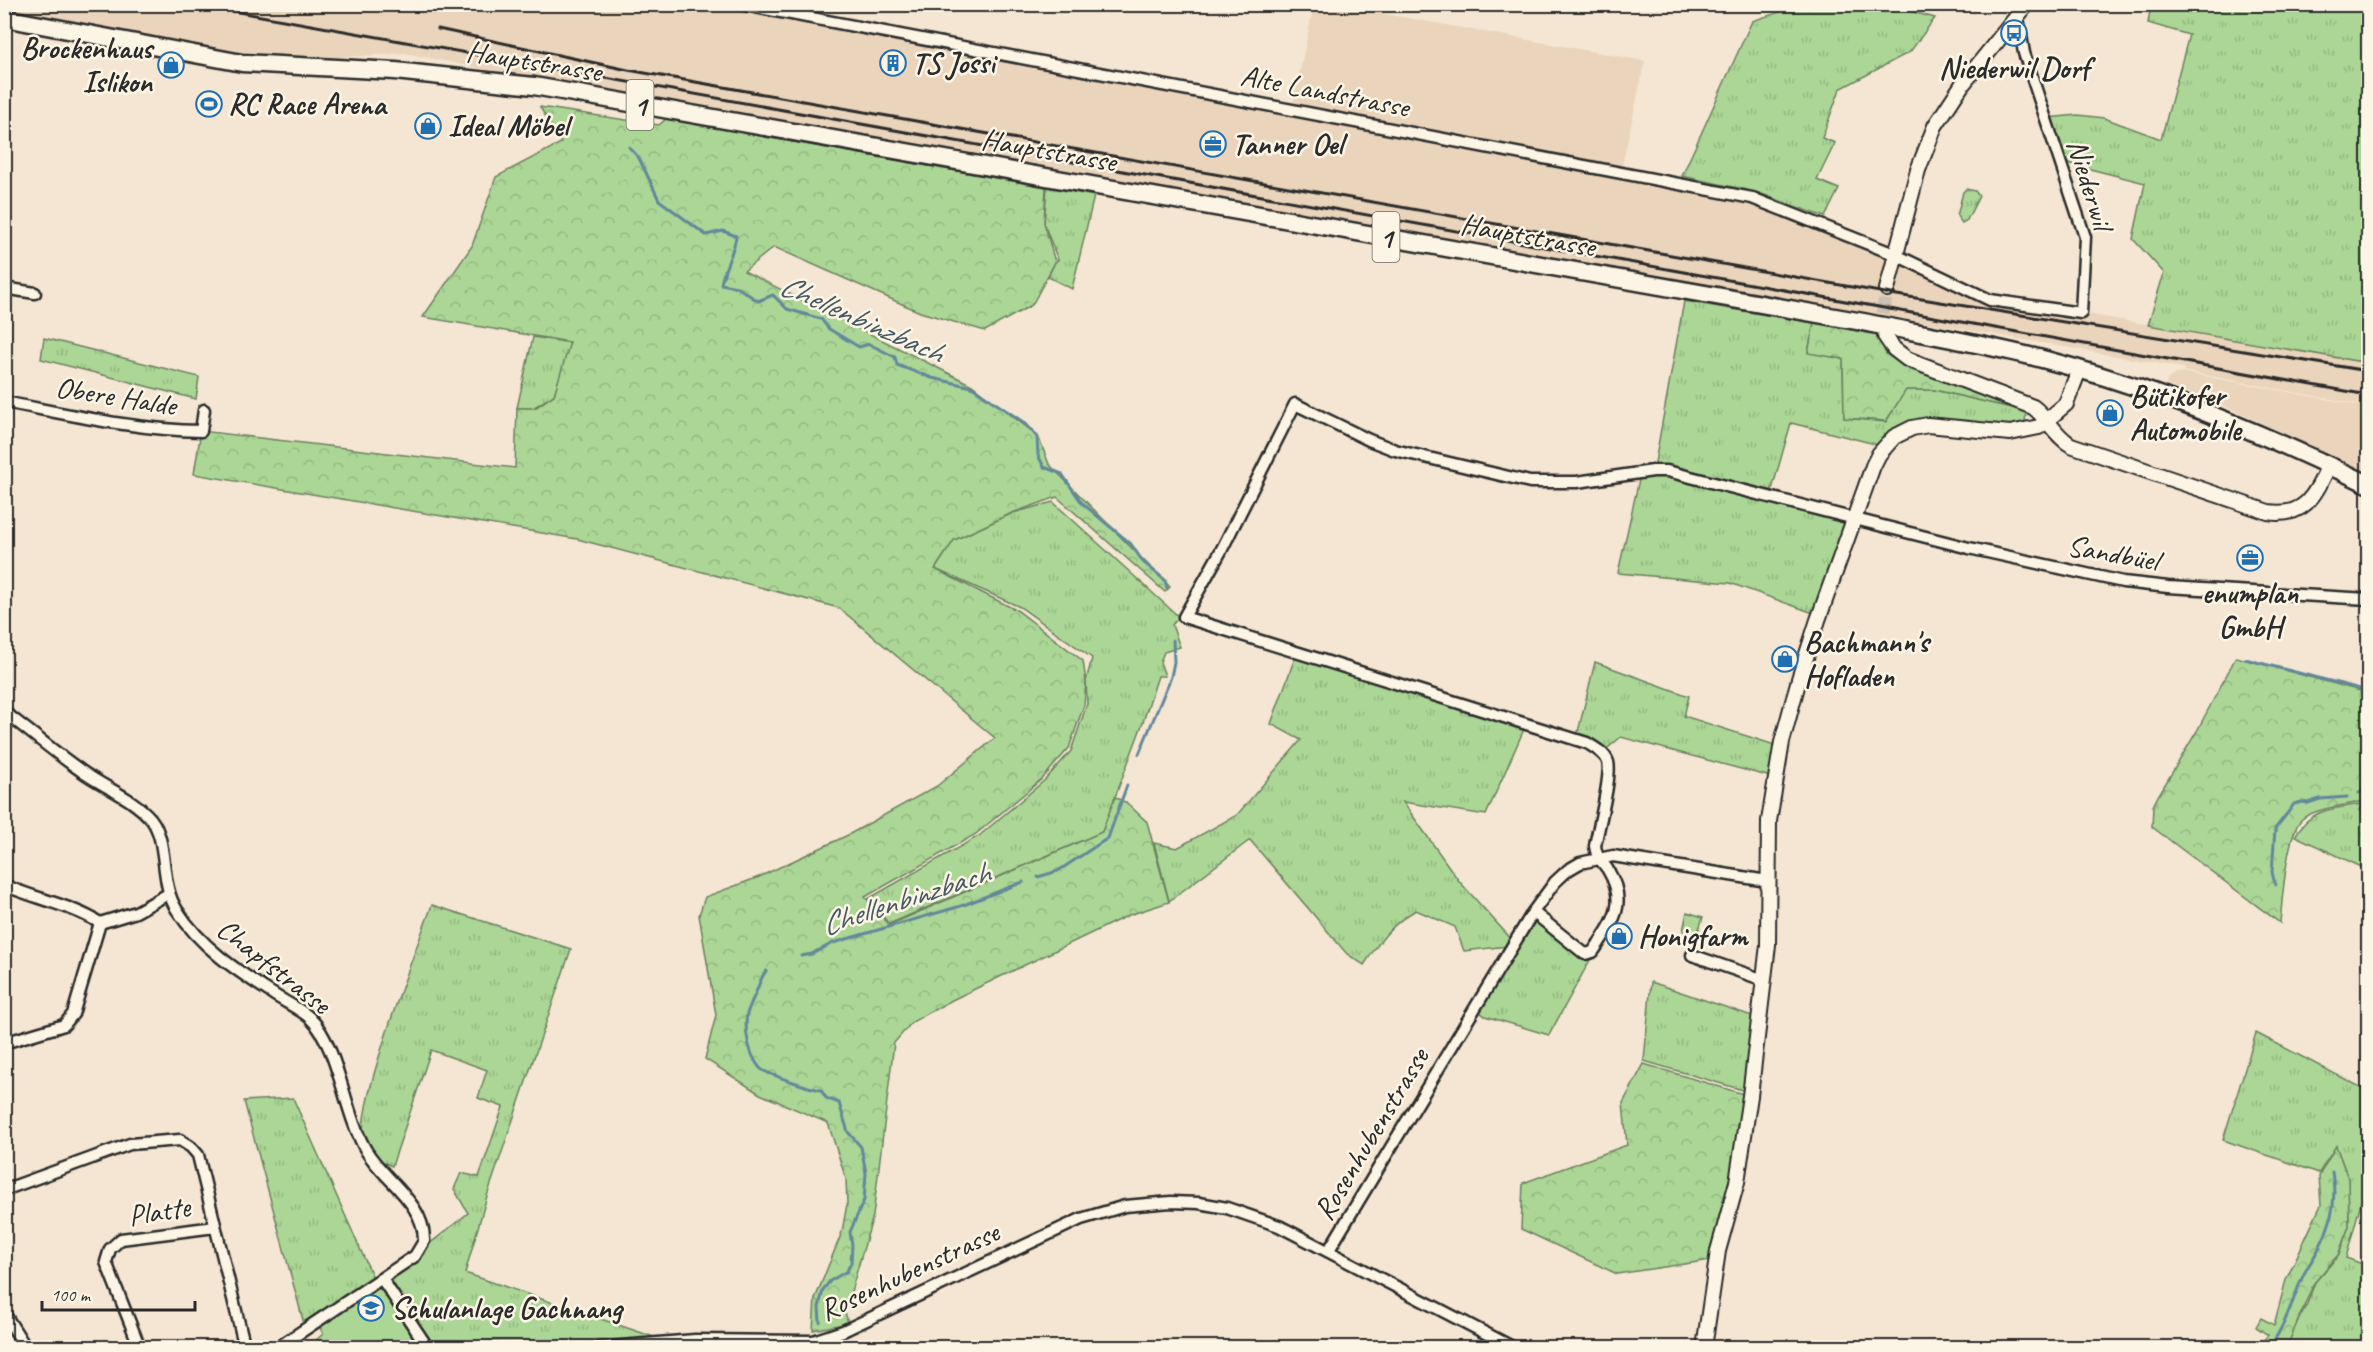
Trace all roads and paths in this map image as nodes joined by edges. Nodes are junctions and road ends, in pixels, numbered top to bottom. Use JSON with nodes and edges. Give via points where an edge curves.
{"nodes":[{"id":1,"x":739,"y":4,"type":"edge"},
{"id":2,"x":2027,"y":4,"type":"edge"},
{"id":3,"x":791,"y":9,"type":"edge"},
{"id":4,"x":4,"y":18,"type":"edge"},
{"id":5,"x":2018,"y":18,"type":"junction"},
{"id":6,"x":1894,"y":254,"type":"junction"},
{"id":7,"x":4,"y":288,"type":"edge"},
{"id":8,"x":1887,"y":289,"type":"tunnel mouth"},
{"id":9,"x":35,"y":293,"type":"dead end"},
{"id":10,"x":1885,"y":336,"type":"tunnel mouth"},
{"id":11,"x":2079,"y":370,"type":"junction"},
{"id":12,"x":4,"y":402,"type":"edge"},
{"id":13,"x":204,"y":410,"type":"dead end"},
{"id":14,"x":2048,"y":420,"type":"junction"},
{"id":15,"x":2329,"y":465,"type":"junction"},
{"id":16,"x":2368,"y":484,"type":"edge"},
{"id":17,"x":1855,"y":518,"type":"junction"},
{"id":18,"x":2368,"y":599,"type":"edge"},
{"id":19,"x":4,"y":712,"type":"edge"},
{"id":20,"x":1597,"y":858,"type":"junction"},
{"id":21,"x":1767,"y":881,"type":"junction"},
{"id":22,"x":4,"y":885,"type":"edge"},
{"id":23,"x":168,"y":894,"type":"junction"},
{"id":24,"x":1533,"y":912,"type":"junction"},
{"id":25,"x":100,"y":923,"type":"junction"},
{"id":26,"x":1692,"y":955,"type":"dead end"},
{"id":27,"x":1764,"y":980,"type":"junction"},
{"id":28,"x":4,"y":1043,"type":"edge"},
{"id":29,"x":4,"y":1190,"type":"edge"},
{"id":30,"x":215,"y":1227,"type":"junction"},
{"id":31,"x":1329,"y":1250,"type":"junction"},
{"id":32,"x":382,"y":1279,"type":"junction"},
{"id":33,"x":4,"y":1313,"type":"edge"},
{"id":34,"x":26,"y":1347,"type":"edge"},
{"id":35,"x":140,"y":1347,"type":"edge"},
{"id":36,"x":245,"y":1347,"type":"edge"},
{"id":37,"x":277,"y":1347,"type":"edge"},
{"id":38,"x":428,"y":1347,"type":"edge"},
{"id":39,"x":596,"y":1347,"type":"edge"},
{"id":40,"x":1514,"y":1347,"type":"edge"},
{"id":41,"x":1704,"y":1347,"type":"edge"}],
"edges":[{"from":1,"to":3,"type":"street","name":"Alte Landstrasse"},
{"from":2,"to":5,"type":"street"},
{"from":3,"to":6,"type":"street","name":"Alte Landstrasse","via":[[1752,198]]},
{"from":4,"to":11,"type":"main road","name":"Hauptstrasse","number":"1","via":[[242,63],[417,72],[532,86],[1863,322],[1993,347]]},
{"from":5,"to":6,"type":"street","via":[[1962,85],[1935,126]]},
{"from":5,"to":6,"type":"street","name":"Niederwil","via":[[2024,53],[2085,237],[2081,313],[1990,300]]},
{"from":6,"to":8,"type":"street"},
{"from":7,"to":9,"type":"street"},
{"from":10,"to":14,"type":"street","via":[[1907,359],[2026,404]]},
{"from":11,"to":14,"type":"street","via":[[2070,398]]},
{"from":11,"to":15,"type":"main road","number":"1","via":[[2227,421]]},
{"from":12,"to":13,"type":"street","name":"Obere Halde","via":[[185,431],[201,431]]},
{"from":14,"to":15,"type":"street","via":[[2071,445],[2278,514],[2301,508]]},
{"from":14,"to":17,"type":"street","via":[[2033,430],[2021,432],[1928,425],[1903,431],[1879,454]]},
{"from":15,"to":16,"type":"main road","number":"1"},
{"from":17,"to":18,"type":"street","name":"Sandbüel","via":[[1997,555],[2123,582]]},
{"from":17,"to":20,"type":"street","name":"Sandbüel","via":[[1667,471],[1560,484],[1520,480],[1395,450],[1295,404],[1184,617],[1598,750],[1608,761],[1609,774],[1595,846]]},
{"from":17,"to":21,"type":"street","via":[[1799,679],[1782,742],[1769,821]]},
{"from":19,"to":23,"type":"street","name":"Chapfstrasse","via":[[152,820],[160,840]]},
{"from":20,"to":21,"type":"street","name":"Rosenhubenstrasse","via":[[1613,856]]},
{"from":20,"to":24,"type":"street","name":"Rosenhubenstrasse","via":[[1568,870]]},
{"from":20,"to":24,"type":"street","via":[[1608,870],[1619,899],[1616,918],[1593,952],[1585,954]]},
{"from":21,"to":27,"type":"street","via":[[1769,920]]},
{"from":22,"to":25,"type":"street","via":[[83,912]]},
{"from":23,"to":25,"type":"street","via":[[136,912]]},
{"from":23,"to":32,"type":"street","name":"Chapfstrasse","via":[[177,911],[211,949],[309,1018],[323,1034],[366,1151],[416,1212],[424,1232],[424,1241],[415,1256]]},
{"from":24,"to":31,"type":"street","name":"Rosenhubenstrasse"},
{"from":25,"to":28,"type":"street","via":[[73,1014],[64,1025]]},
{"from":26,"to":27,"type":"street"},
{"from":27,"to":41,"type":"street","via":[[1737,1182],[1718,1251]]},
{"from":29,"to":30,"type":"street","via":[[130,1144],[180,1140],[198,1155]]},
{"from":30,"to":35,"type":"street","name":"Platte","via":[[121,1239],[110,1249],[106,1262]]},
{"from":30,"to":36,"type":"street"},
{"from":31,"to":39,"type":"street","name":"Rosenhubenstrasse","via":[[1279,1226],[1227,1208],[1171,1202],[1136,1205],[1081,1218],[819,1339],[695,1340]]},
{"from":31,"to":40,"type":"street"},
{"from":32,"to":37,"type":"street","name":"Chapfstrasse"},
{"from":32,"to":38,"type":"street"},
{"from":33,"to":34,"type":"street"}]}
